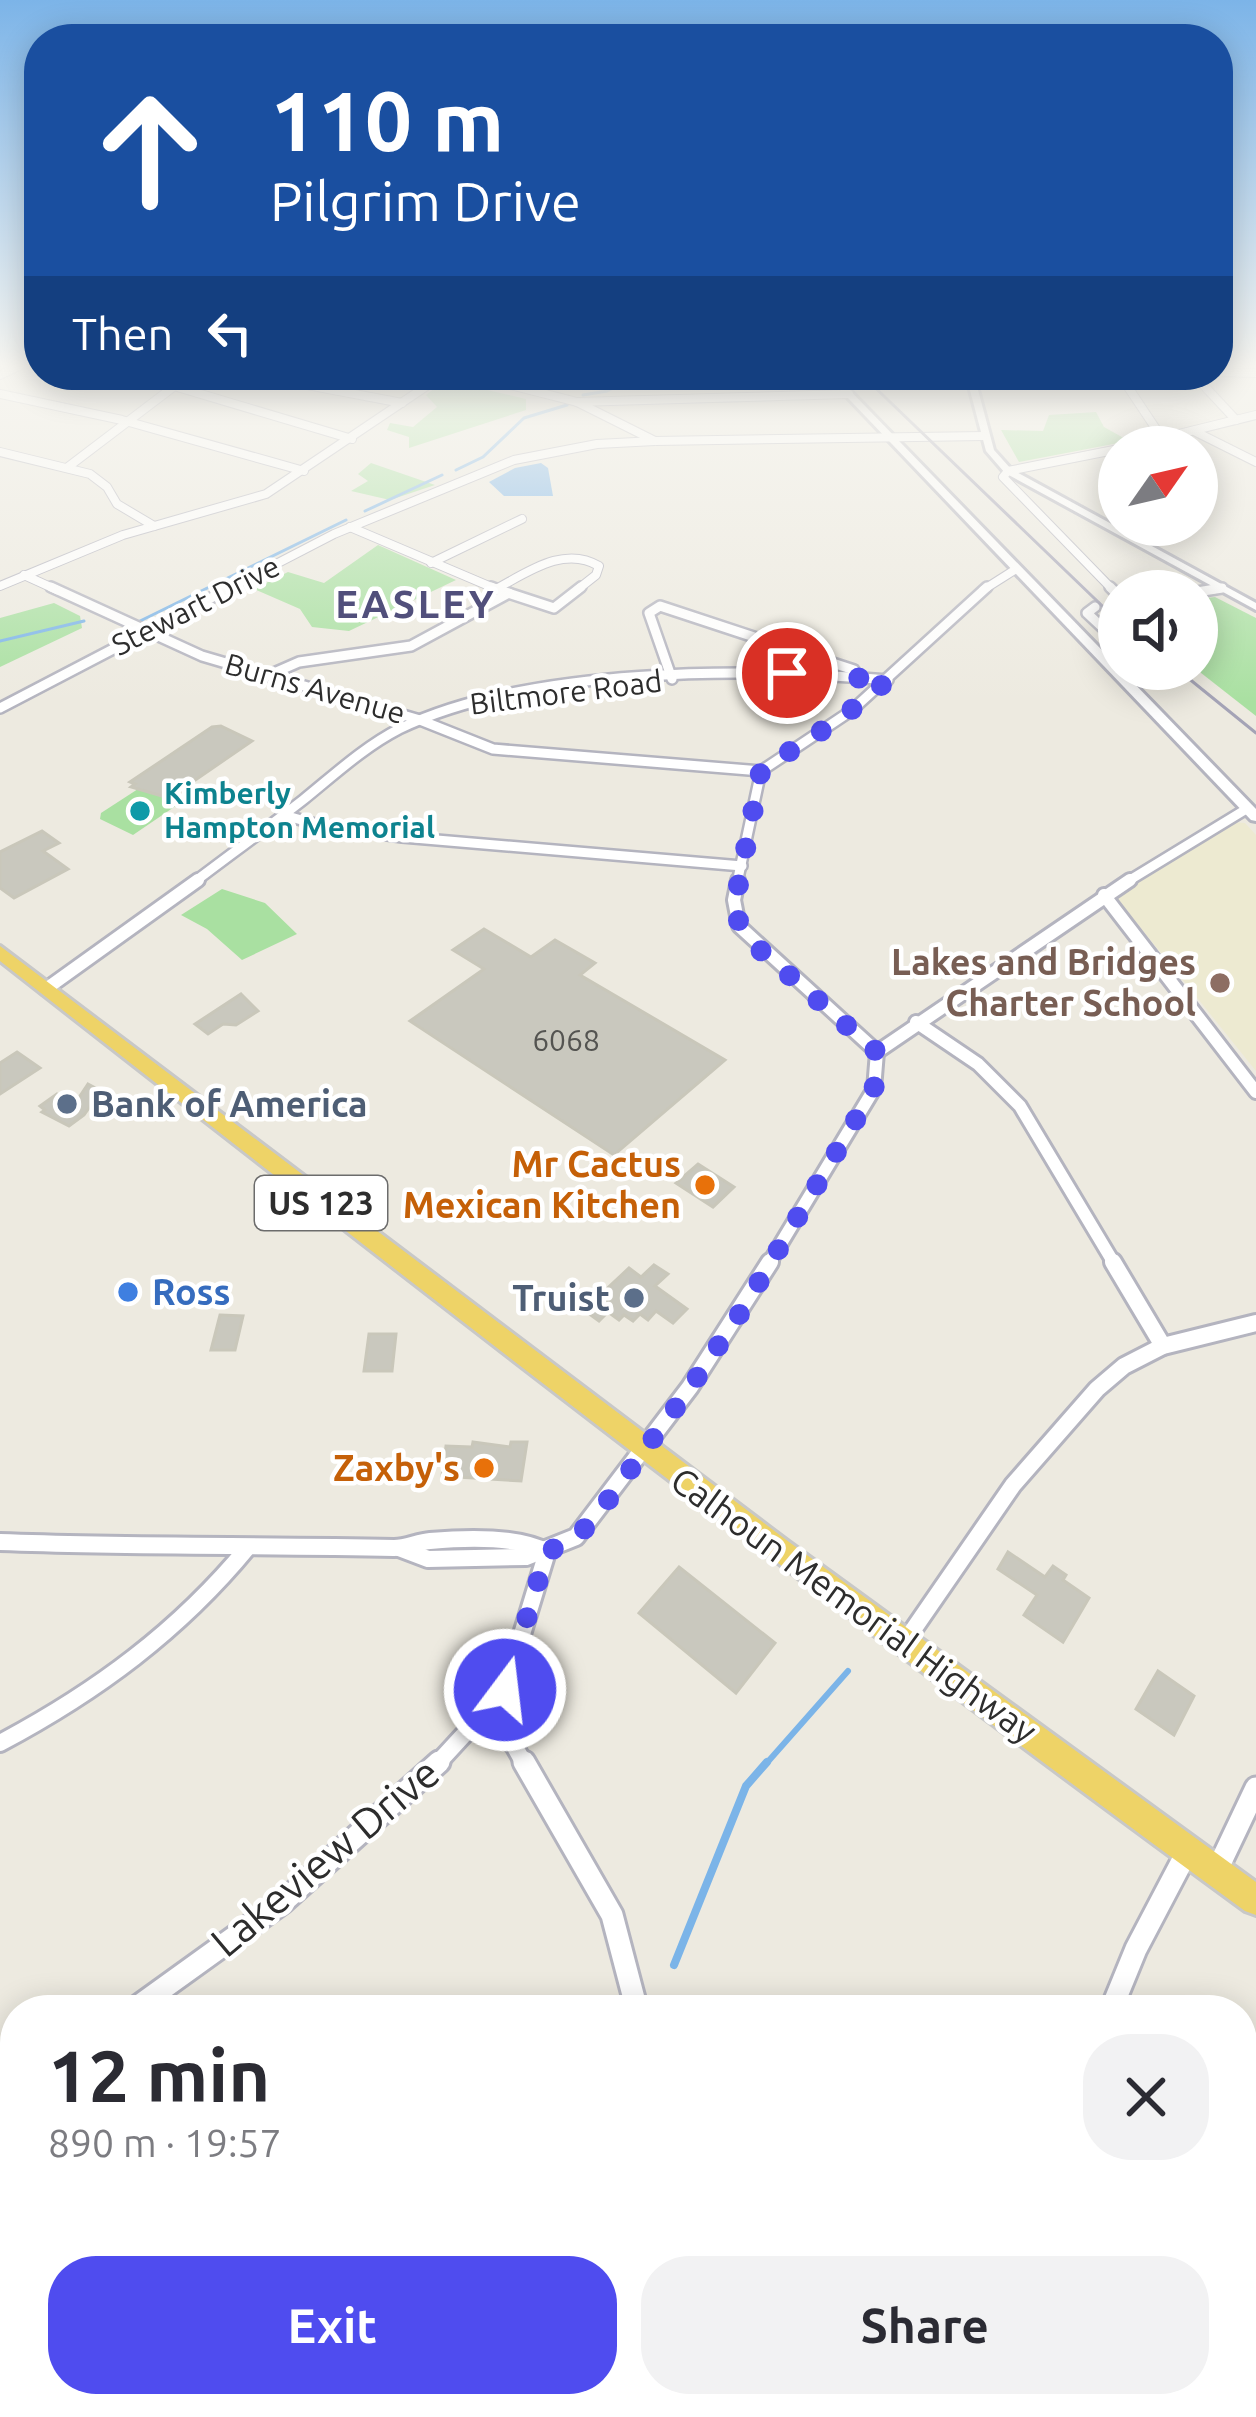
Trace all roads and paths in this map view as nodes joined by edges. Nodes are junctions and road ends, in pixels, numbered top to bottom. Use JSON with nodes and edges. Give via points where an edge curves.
{"nodes":[{"id":1,"x":95,"y":478,"type":"edge"},
{"id":2,"x":293,"y":478,"type":"edge"},
{"id":3,"x":470,"y":478,"type":"edge"},
{"id":4,"x":929,"y":478,"type":"edge"},
{"id":5,"x":1004,"y":478,"type":"edge"},
{"id":6,"x":1020,"y":478,"type":"edge"},
{"id":7,"x":522,"y":519,"type":"dead end"},
{"id":8,"x":154,"y":526,"type":"junction"},
{"id":9,"x":350,"y":527,"type":"junction"},
{"id":10,"x":431,"y":562,"type":"junction"},
{"id":11,"x":1016,"y":569,"type":"junction"},
{"id":12,"x":25,"y":575,"type":"junction"},
{"id":13,"x":1098,"y":581,"type":"edge"},
{"id":14,"x":0,"y":586,"type":"edge"},
{"id":15,"x":1222,"y":588,"type":"junction"},
{"id":16,"x":496,"y":589,"type":"junction"},
{"id":17,"x":1218,"y":589,"type":"edge"},
{"id":18,"x":509,"y":593,"type":"junction"},
{"id":19,"x":1095,"y":607,"type":"dead end"},
{"id":20,"x":1256,"y":607,"type":"edge"},
{"id":21,"x":1098,"y":623,"type":"edge"},
{"id":22,"x":145,"y":632,"type":"junction"},
{"id":23,"x":1098,"y":649,"type":"edge"},
{"id":24,"x":267,"y":676,"type":"junction"},
{"id":25,"x":672,"y":679,"type":"junction"},
{"id":26,"x":888,"y":680,"type":"junction"},
{"id":27,"x":1137,"y":690,"type":"edge"},
{"id":28,"x":0,"y":708,"type":"edge"},
{"id":29,"x":420,"y":720,"type":"junction"},
{"id":30,"x":761,"y":770,"type":"junction"},
{"id":31,"x":1252,"y":813,"type":"edge"},
{"id":32,"x":284,"y":815,"type":"junction"},
{"id":33,"x":742,"y":866,"type":"junction"},
{"id":34,"x":1104,"y":896,"type":"junction"},
{"id":35,"x":0,"y":952,"type":"edge"},
{"id":36,"x":46,"y":989,"type":"junction"},
{"id":37,"x":916,"y":1022,"type":"junction"},
{"id":38,"x":877,"y":1052,"type":"junction"},
{"id":39,"x":1256,"y":1092,"type":"edge"},
{"id":40,"x":1256,"y":1322,"type":"edge"},
{"id":41,"x":1163,"y":1346,"type":"junction"},
{"id":42,"x":642,"y":1449,"type":"junction"},
{"id":43,"x":0,"y":1542,"type":"edge"},
{"id":44,"x":248,"y":1546,"type":"junction"},
{"id":45,"x":547,"y":1552,"type":"junction"},
{"id":46,"x":904,"y":1643,"type":"junction"},
{"id":47,"x":505,"y":1690,"type":"junction"},
{"id":48,"x":0,"y":1743,"type":"edge"},
{"id":49,"x":1256,"y":1788,"type":"edge"},
{"id":50,"x":1187,"y":1850,"type":"junction"},
{"id":51,"x":1216,"y":1871,"type":"junction"},
{"id":52,"x":1256,"y":1900,"type":"edge"},
{"id":53,"x":154,"y":1995,"type":"edge"},
{"id":54,"x":633,"y":1995,"type":"edge"},
{"id":55,"x":1117,"y":1995,"type":"edge"}],
"edges":[{"from":1,"to":8,"type":"street","via":[[117,504]]},
{"from":2,"to":8,"type":"street","via":[[250,500]]},
{"from":3,"to":9,"type":"street","name":"Stewart Drive"},
{"from":4,"to":11,"type":"main road"},
{"from":5,"to":13,"type":"street"},
{"from":6,"to":15,"type":"street"},
{"from":7,"to":10,"type":"street"},
{"from":8,"to":12,"type":"street"},
{"from":9,"to":10,"type":"street"},
{"from":9,"to":22,"type":"street","name":"Stewart Drive"},
{"from":10,"to":16,"type":"street"},
{"from":11,"to":23,"type":"main road"},
{"from":11,"to":26,"type":"street"},
{"from":12,"to":14,"type":"street"},
{"from":12,"to":22,"type":"street","name":"Burns Avenue"},
{"from":15,"to":17,"type":"street"},
{"from":15,"to":20,"type":"street"},
{"from":16,"to":18,"type":"street"},
{"from":16,"to":18,"type":"street","via":[[548,562],[596,561],[596,575],[554,608]]},
{"from":18,"to":24,"type":"street","via":[[410,646],[291,661]]},
{"from":19,"to":21,"type":"street","via":[[1087,613]]},
{"from":22,"to":24,"type":"street","name":"Burns Avenue"},
{"from":22,"to":28,"type":"street","name":"Stewart Drive"},
{"from":24,"to":29,"type":"street","name":"Burns Avenue"},
{"from":25,"to":26,"type":"street","name":"Biltmore Road","via":[[787,673]]},
{"from":25,"to":26,"type":"street","via":[[649,613],[661,606]]},
{"from":25,"to":29,"type":"street","name":"Biltmore Road","via":[[521,693]]},
{"from":26,"to":30,"type":"street"},
{"from":27,"to":31,"type":"main road"},
{"from":29,"to":30,"type":"street","name":"Burns Avenue","via":[[506,752]]},
{"from":29,"to":32,"type":"street","name":"Biltmore Road","via":[[363,752]]},
{"from":30,"to":33,"type":"street"},
{"from":31,"to":34,"type":"street"},
{"from":32,"to":33,"type":"street","via":[[402,838]]},
{"from":32,"to":36,"type":"street","name":"Biltmore Road"},
{"from":33,"to":38,"type":"street","via":[[733,913],[739,926]]},
{"from":34,"to":37,"type":"street"},
{"from":34,"to":39,"type":"street"},
{"from":35,"to":36,"type":"highway","name":"Calhoun Memorial Highway","number":"US 123"},
{"from":36,"to":42,"type":"highway","name":"Calhoun Memorial Highway","number":"US 123"},
{"from":37,"to":38,"type":"street"},
{"from":37,"to":41,"type":"street","via":[[978,1064],[1020,1106]]},
{"from":38,"to":42,"type":"street","via":[[874,1089],[743,1309]]},
{"from":40,"to":41,"type":"street"},
{"from":41,"to":46,"type":"street","via":[[1097,1389],[1013,1485]]},
{"from":42,"to":45,"type":"street","via":[[576,1538]]},
{"from":42,"to":46,"type":"highway","name":"Calhoun Memorial Highway","number":"US 123"},
{"from":43,"to":44,"type":"street"},
{"from":44,"to":45,"type":"street","via":[[344,1543],[399,1547],[428,1559]]},
{"from":44,"to":48,"type":"street","via":[[221,1582],[134,1659]]},
{"from":45,"to":47,"type":"street"},
{"from":46,"to":50,"type":"highway","name":"Calhoun Memorial Highway","number":"US 123"},
{"from":47,"to":53,"type":"street","name":"Lakeview Drive","via":[[384,1815]]},
{"from":47,"to":54,"type":"street","via":[[508,1735],[612,1915]]},
{"from":49,"to":51,"type":"street"},
{"from":50,"to":51,"type":"highway","name":"Calhoun Memorial Highway","number":"US 123"},
{"from":50,"to":55,"type":"street"},
{"from":51,"to":52,"type":"highway","name":"Calhoun Memorial Highway","number":"US 123"}]}
